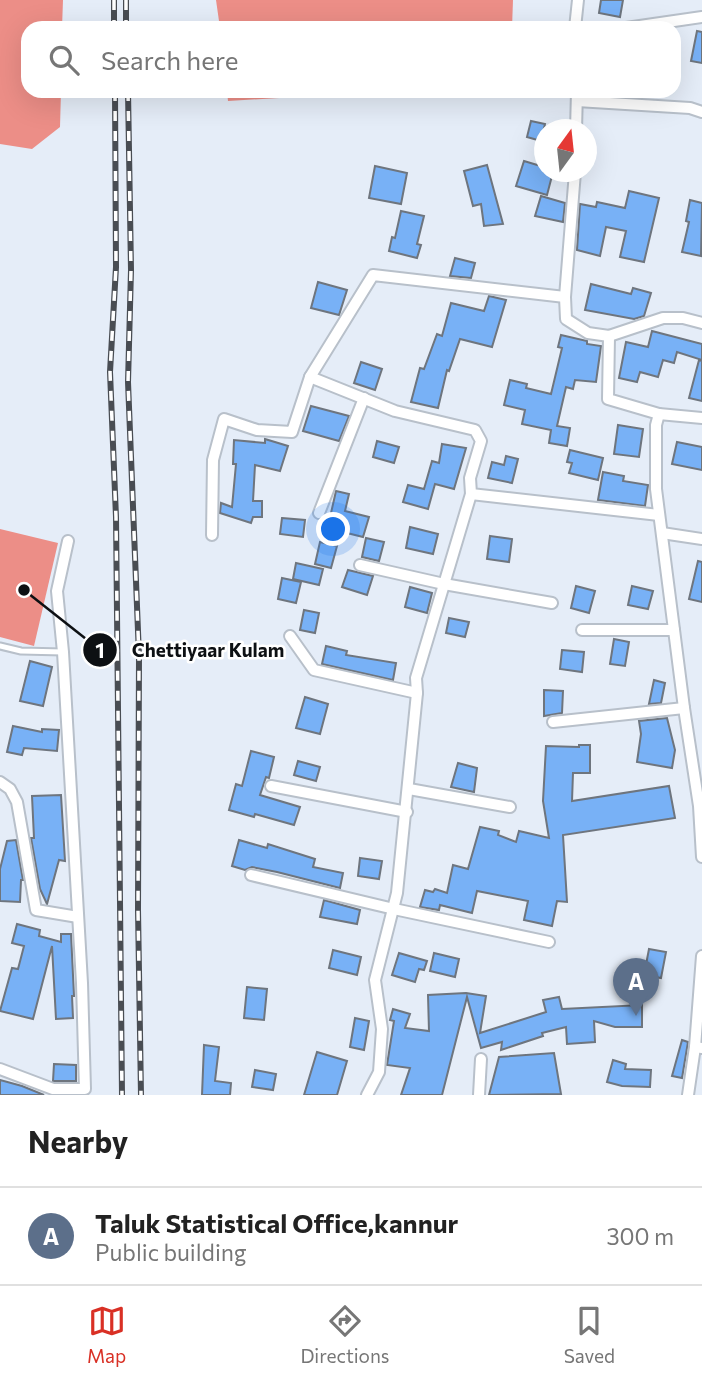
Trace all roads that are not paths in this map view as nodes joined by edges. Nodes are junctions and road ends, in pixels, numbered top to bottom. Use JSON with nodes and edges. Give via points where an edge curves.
{"nodes":[{"id":1,"x":578,"y":0,"type":"edge"},
{"id":2,"x":702,"y":17,"type":"edge"},
{"id":3,"x":576,"y":21,"type":"edge"},
{"id":4,"x":674,"y":21,"type":"edge"},
{"id":5,"x":577,"y":98,"type":"edge"},
{"id":6,"x":596,"y":98,"type":"edge"},
{"id":7,"x":702,"y":112,"type":"edge"},
{"id":8,"x":576,"y":119,"type":"edge"},
{"id":9,"x":574,"y":182,"type":"edge"},
{"id":10,"x":565,"y":297,"type":"junction"},
{"id":11,"x":702,"y":323,"type":"edge"},
{"id":12,"x":609,"y":336,"type":"junction"},
{"id":13,"x":310,"y":377,"type":"junction"},
{"id":14,"x":363,"y":398,"type":"junction"},
{"id":15,"x":660,"y":414,"type":"junction"},
{"id":16,"x":702,"y":418,"type":"edge"},
{"id":17,"x":471,"y":494,"type":"junction"},
{"id":18,"x":319,"y":513,"type":"dead end"},
{"id":19,"x":659,"y":515,"type":"junction"},
{"id":20,"x":662,"y":533,"type":"junction"},
{"id":21,"x":212,"y":535,"type":"dead end"},
{"id":22,"x":702,"y":539,"type":"edge"},
{"id":23,"x":68,"y":541,"type":"dead end"},
{"id":24,"x":360,"y":565,"type":"dead end"},
{"id":25,"x":444,"y":584,"type":"junction"},
{"id":26,"x":552,"y":603,"type":"dead end"},
{"id":27,"x":582,"y":630,"type":"dead end"},
{"id":28,"x":674,"y":630,"type":"junction"},
{"id":29,"x":290,"y":636,"type":"dead end"},
{"id":30,"x":0,"y":646,"type":"edge"},
{"id":31,"x":63,"y":652,"type":"junction"},
{"id":32,"x":417,"y":693,"type":"junction"},
{"id":33,"x":684,"y":708,"type":"junction"},
{"id":34,"x":553,"y":722,"type":"dead end"},
{"id":35,"x":0,"y":782,"type":"edge"},
{"id":36,"x":271,"y":786,"type":"dead end"},
{"id":37,"x":409,"y":789,"type":"junction"},
{"id":38,"x":701,"y":806,"type":"edge"},
{"id":39,"x":510,"y":807,"type":"dead end"},
{"id":40,"x":407,"y":812,"type":"junction"},
{"id":41,"x":702,"y":857,"type":"edge"},
{"id":42,"x":251,"y":875,"type":"dead end"},
{"id":43,"x":394,"y":909,"type":"junction"},
{"id":44,"x":78,"y":918,"type":"junction"},
{"id":45,"x":549,"y":942,"type":"dead end"},
{"id":46,"x":702,"y":956,"type":"edge"},
{"id":47,"x":698,"y":1047,"type":"edge"},
{"id":48,"x":481,"y":1059,"type":"dead end"},
{"id":49,"x":0,"y":1069,"type":"edge"},
{"id":50,"x":53,"y":1092,"type":"edge"},
{"id":51,"x":368,"y":1095,"type":"edge"},
{"id":52,"x":479,"y":1095,"type":"edge"},
{"id":53,"x":688,"y":1095,"type":"edge"}],
"edges":[{"from":1,"to":3,"type":"street"},
{"from":2,"to":4,"type":"street"},
{"from":5,"to":8,"type":"street"},
{"from":6,"to":7,"type":"street"},
{"from":9,"to":10,"type":"street"},
{"from":10,"to":12,"type":"street","via":[[566,319],[588,333]]},
{"from":10,"to":13,"type":"street","via":[[373,275]]},
{"from":11,"to":12,"type":"street","via":[[663,318]]},
{"from":12,"to":15,"type":"street","via":[[608,399]]},
{"from":13,"to":14,"type":"street"},
{"from":13,"to":21,"type":"street","via":[[292,432],[257,430],[224,419],[213,460]]},
{"from":14,"to":17,"type":"street","via":[[395,411],[475,430],[481,441],[470,478]]},
{"from":14,"to":18,"type":"street"},
{"from":15,"to":16,"type":"street"},
{"from":15,"to":19,"type":"street","via":[[656,425]]},
{"from":17,"to":19,"type":"street"},
{"from":17,"to":25,"type":"street"},
{"from":19,"to":20,"type":"street"},
{"from":20,"to":22,"type":"street"},
{"from":20,"to":28,"type":"street"},
{"from":23,"to":31,"type":"street","via":[[57,591]]},
{"from":24,"to":25,"type":"street"},
{"from":25,"to":26,"type":"street"},
{"from":25,"to":32,"type":"street","via":[[416,678]]},
{"from":27,"to":28,"type":"street"},
{"from":28,"to":33,"type":"street"},
{"from":29,"to":32,"type":"street","via":[[314,670]]},
{"from":30,"to":31,"type":"lane"},
{"from":31,"to":44,"type":"street"},
{"from":32,"to":37,"type":"street"},
{"from":33,"to":34,"type":"street"},
{"from":33,"to":38,"type":"street"},
{"from":35,"to":44,"type":"street","via":[[17,802],[36,910]]},
{"from":36,"to":40,"type":"street"},
{"from":37,"to":39,"type":"street"},
{"from":37,"to":40,"type":"street"},
{"from":38,"to":41,"type":"street"},
{"from":40,"to":43,"type":"street"},
{"from":42,"to":43,"type":"street"},
{"from":43,"to":45,"type":"street"},
{"from":43,"to":51,"type":"street","via":[[375,980],[382,1029],[379,1072]]},
{"from":44,"to":50,"type":"street","via":[[85,1089]]},
{"from":46,"to":47,"type":"street"},
{"from":47,"to":53,"type":"street"},
{"from":48,"to":52,"type":"street"},
{"from":49,"to":50,"type":"street"}]}
